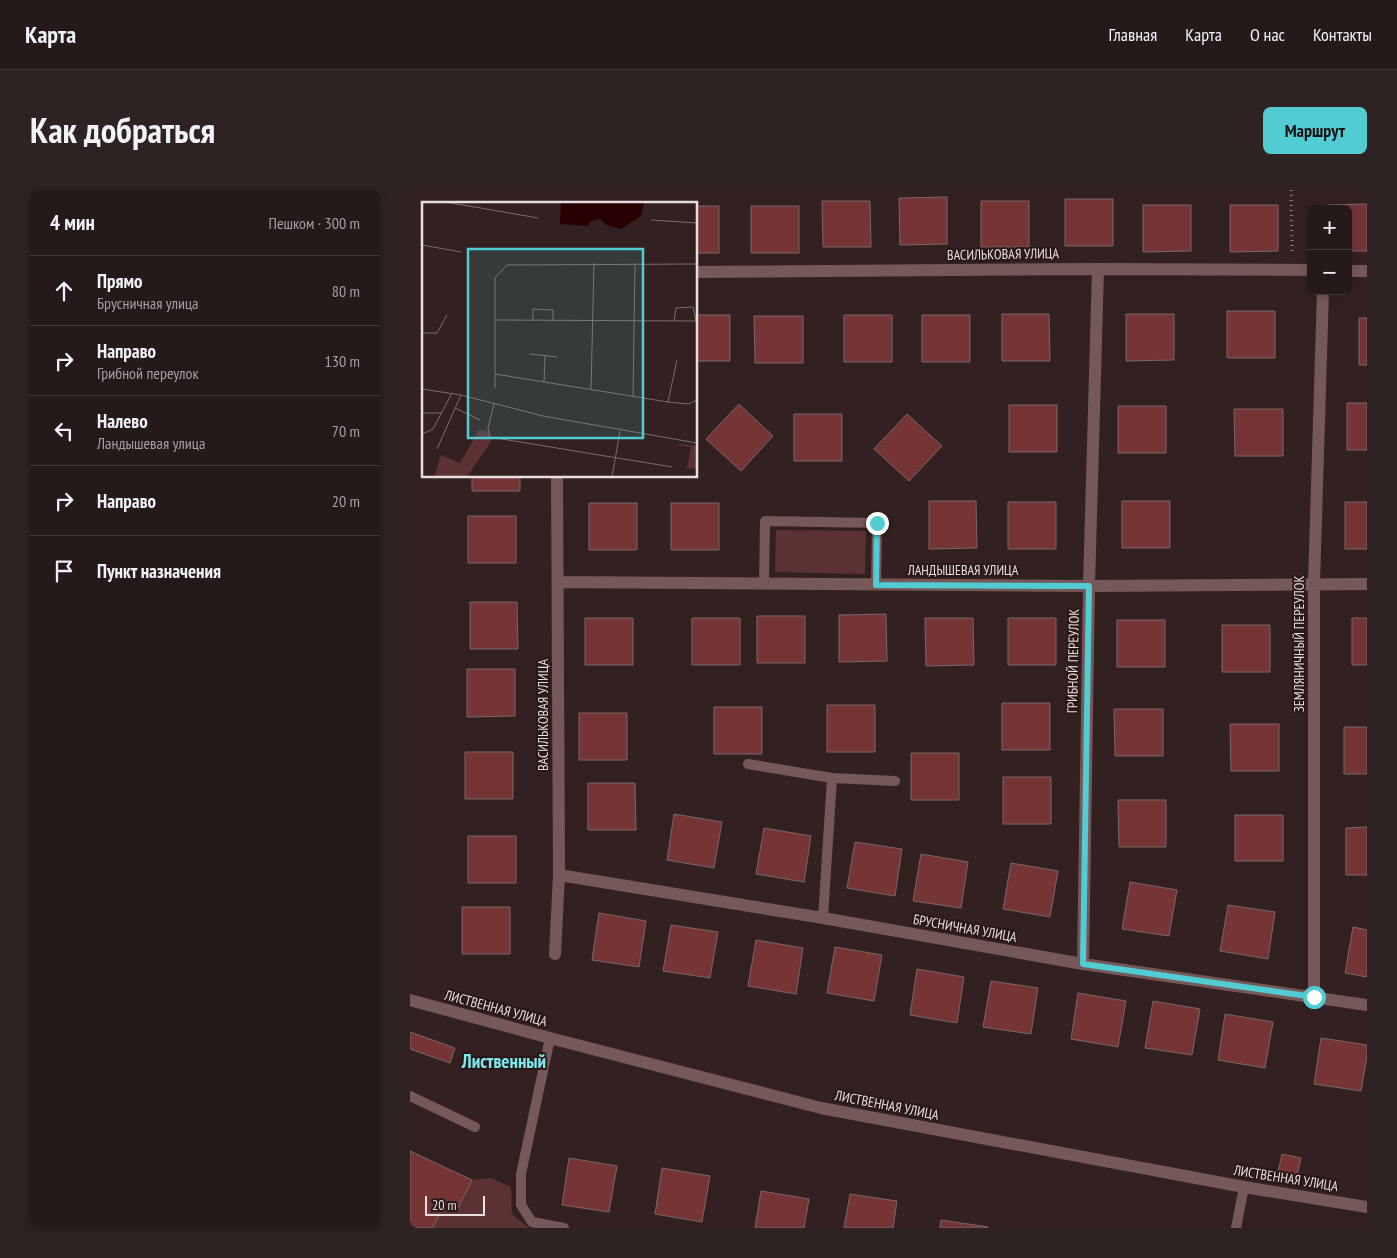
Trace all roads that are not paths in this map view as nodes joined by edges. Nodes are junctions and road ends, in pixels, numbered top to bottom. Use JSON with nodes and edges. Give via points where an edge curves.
{"nodes":[{"id":1,"x":1098,"y":269,"type":"junction"},
{"id":2,"x":1307,"y":270,"type":"edge"},
{"id":3,"x":1352,"y":271,"type":"edge"},
{"id":4,"x":1367,"y":271,"type":"edge"},
{"id":5,"x":698,"y":272,"type":"edge"},
{"id":6,"x":1323,"y":295,"type":"edge"},
{"id":7,"x":557,"y":478,"type":"edge"},
{"id":8,"x":558,"y":582,"type":"junction"},
{"id":9,"x":764,"y":584,"type":"junction"},
{"id":10,"x":1314,"y":584,"type":"junction"},
{"id":11,"x":1367,"y":584,"type":"edge"},
{"id":12,"x":876,"y":585,"type":"junction"},
{"id":13,"x":1089,"y":586,"type":"junction"},
{"id":14,"x":748,"y":764,"type":"dead end"},
{"id":15,"x":832,"y":778,"type":"junction"},
{"id":16,"x":895,"y":781,"type":"dead end"},
{"id":17,"x":559,"y":874,"type":"junction"},
{"id":18,"x":823,"y":918,"type":"junction"},
{"id":19,"x":555,"y":954,"type":"dead end"},
{"id":20,"x":1083,"y":964,"type":"junction"},
{"id":21,"x":1314,"y":997,"type":"junction"},
{"id":22,"x":410,"y":1000,"type":"edge"},
{"id":23,"x":1367,"y":1005,"type":"edge"},
{"id":24,"x":550,"y":1038,"type":"junction"},
{"id":25,"x":410,"y":1096,"type":"edge"},
{"id":26,"x":475,"y":1127,"type":"dead end"},
{"id":27,"x":1244,"y":1187,"type":"junction"},
{"id":28,"x":1367,"y":1206,"type":"edge"},
{"id":29,"x":564,"y":1228,"type":"edge"},
{"id":30,"x":1236,"y":1228,"type":"edge"}],
"edges":[{"from":1,"to":2,"type":"street","name":"ВАСИЛЬКОВАЯ УЛИЦА"},
{"from":1,"to":5,"type":"street","name":"ВАСИЛЬКОВАЯ УЛИЦА"},
{"from":1,"to":13,"type":"street","name":"ГРИБНОЙ ПЕРЕУЛОК"},
{"from":3,"to":4,"type":"street"},
{"from":6,"to":10,"type":"street","name":"ЗЕМЛЯНИЧНЫЙ ПЕРЕУЛОК"},
{"from":7,"to":8,"type":"street","name":"ВАСИЛЬКОВАЯ УЛИЦА"},
{"from":8,"to":9,"type":"street","name":"ЛАНДЫШЕВАЯ УЛИЦА"},
{"from":8,"to":17,"type":"street","name":"ВАСИЛЬКОВАЯ УЛИЦА"},
{"from":9,"to":12,"type":"street","name":"ЛАНДЫШЕВАЯ УЛИЦА"},
{"from":9,"to":12,"type":"lane","via":[[765,521],[877,523]]},
{"from":10,"to":11,"type":"street","name":"ЛАНДЫШЕВАЯ УЛИЦА"},
{"from":10,"to":13,"type":"street","name":"ЛАНДЫШЕВАЯ УЛИЦА"},
{"from":10,"to":21,"type":"street","name":"ЗЕМЛЯНИЧНЫЙ ПЕРЕУЛОК"},
{"from":12,"to":13,"type":"street","name":"ЛАНДЫШЕВАЯ УЛИЦА"},
{"from":13,"to":20,"type":"street","name":"ГРИБНОЙ ПЕРЕУЛОК"},
{"from":14,"to":15,"type":"lane"},
{"from":15,"to":16,"type":"lane"},
{"from":15,"to":18,"type":"lane"},
{"from":17,"to":18,"type":"street","name":"БРУСНИЧНАЯ УЛИЦА"},
{"from":17,"to":19,"type":"street","name":"ВАСИЛЬКОВАЯ УЛИЦА"},
{"from":18,"to":20,"type":"street","name":"БРУСНИЧНАЯ УЛИЦА"},
{"from":20,"to":21,"type":"street","name":"БРУСНИЧНАЯ УЛИЦА"},
{"from":21,"to":23,"type":"street","name":"БРУСНИЧНАЯ УЛИЦА"},
{"from":22,"to":24,"type":"street","name":"ЛИСТВЕННАЯ УЛИЦА"},
{"from":24,"to":27,"type":"street","name":"ЛИСТВЕННАЯ УЛИЦА","via":[[821,1108]]},
{"from":24,"to":29,"type":"lane","via":[[521,1174],[521,1205],[532,1222]]},
{"from":25,"to":26,"type":"lane"},
{"from":27,"to":28,"type":"street","name":"ЛИСТВЕННАЯ УЛИЦА"},
{"from":27,"to":30,"type":"lane"}]}
